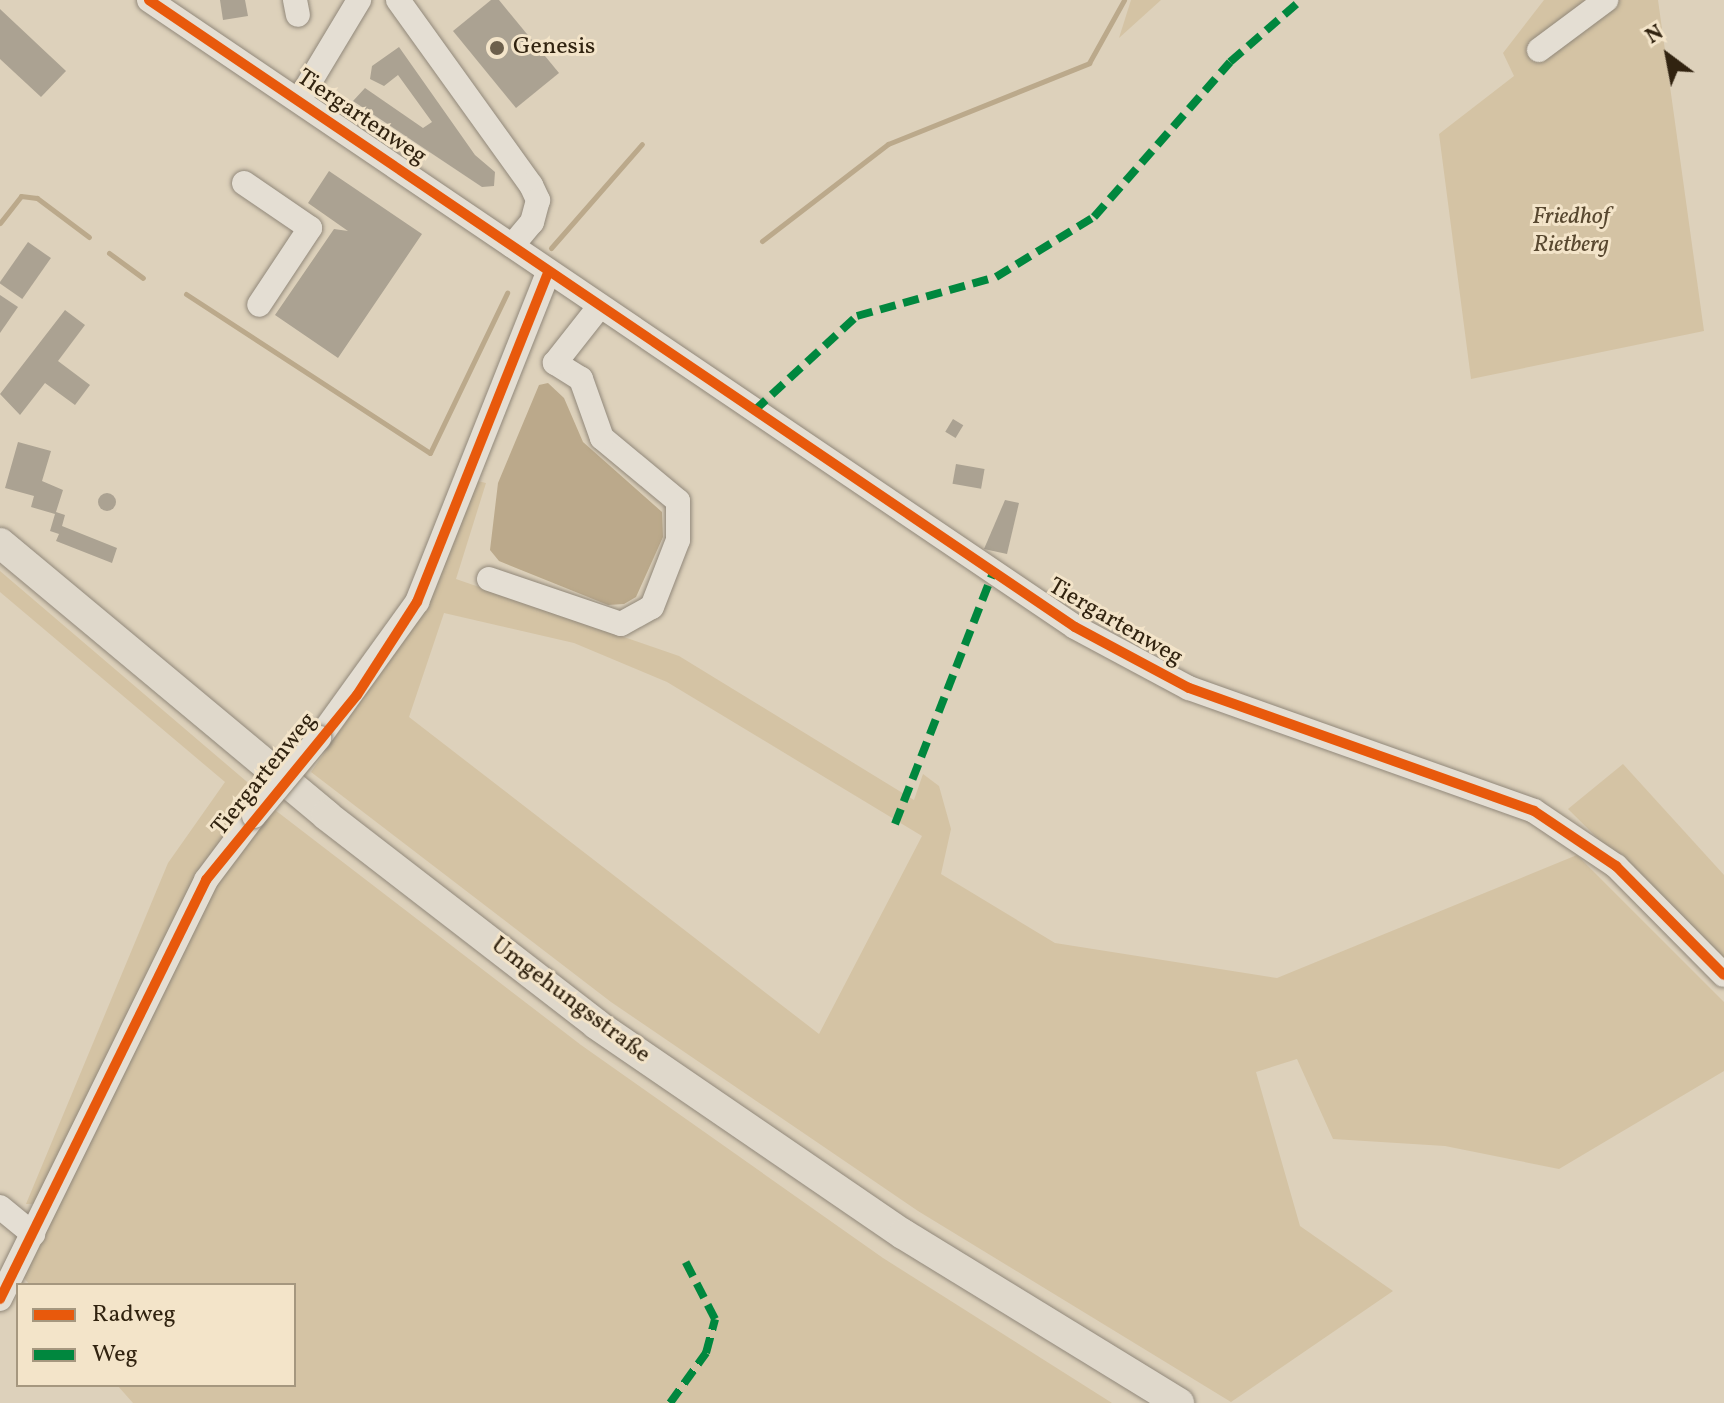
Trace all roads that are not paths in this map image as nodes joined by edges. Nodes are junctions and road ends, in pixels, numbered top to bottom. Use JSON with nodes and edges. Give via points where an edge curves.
{"nodes":[{"id":1,"x":149,"y":0,"type":"edge"},
{"id":2,"x":359,"y":0,"type":"edge"},
{"id":3,"x":398,"y":0,"type":"edge"},
{"id":4,"x":1606,"y":0,"type":"edge"},
{"id":5,"x":1539,"y":50,"type":"dead end"},
{"id":6,"x":299,"y":100,"type":"junction"},
{"id":7,"x":244,"y":183,"type":"dead end"},
{"id":8,"x":512,"y":246,"type":"junction"},
{"id":9,"x":548,"y":272,"type":"junction"},
{"id":10,"x":259,"y":305,"type":"dead end"},
{"id":11,"x":599,"y":307,"type":"junction"},
{"id":12,"x":0,"y":543,"type":"edge"},
{"id":13,"x":489,"y":579,"type":"dead end"},
{"id":14,"x":1724,"y":975,"type":"edge"},
{"id":15,"x":0,"y":1207,"type":"edge"},
{"id":16,"x":33,"y":1234,"type":"junction"},
{"id":17,"x":0,"y":1299,"type":"edge"},
{"id":18,"x":1179,"y":1403,"type":"edge"}],
"edges":[{"from":1,"to":6,"type":"street","name":"Tiergartenweg"},
{"from":2,"to":6,"type":"street"},
{"from":3,"to":8,"type":"street","via":[[538,200],[532,222]]},
{"from":4,"to":5,"type":"street"},
{"from":6,"to":8,"type":"street","name":"Tiergartenweg"},
{"from":7,"to":10,"type":"street","via":[[310,228]]},
{"from":8,"to":9,"type":"street","name":"Tiergartenweg"},
{"from":9,"to":11,"type":"street","name":"Tiergartenweg"},
{"from":9,"to":16,"type":"street","name":"Tiergartenweg","bridge":true,"via":[[417,602],[319,738],[206,880]]},
{"from":11,"to":13,"type":"street","via":[[555,363],[581,379],[602,438],[678,501],[678,540],[652,607],[621,624]]},
{"from":11,"to":14,"type":"street","name":"Tiergartenweg","via":[[1136,664],[1534,811],[1577,834]]},
{"from":12,"to":18,"type":"main road","name":"Umgehungsstraße","via":[[326,815],[596,1024],[903,1234]]},
{"from":15,"to":16,"type":"street"},
{"from":16,"to":17,"type":"street","name":"Tiergartenweg"}]}
